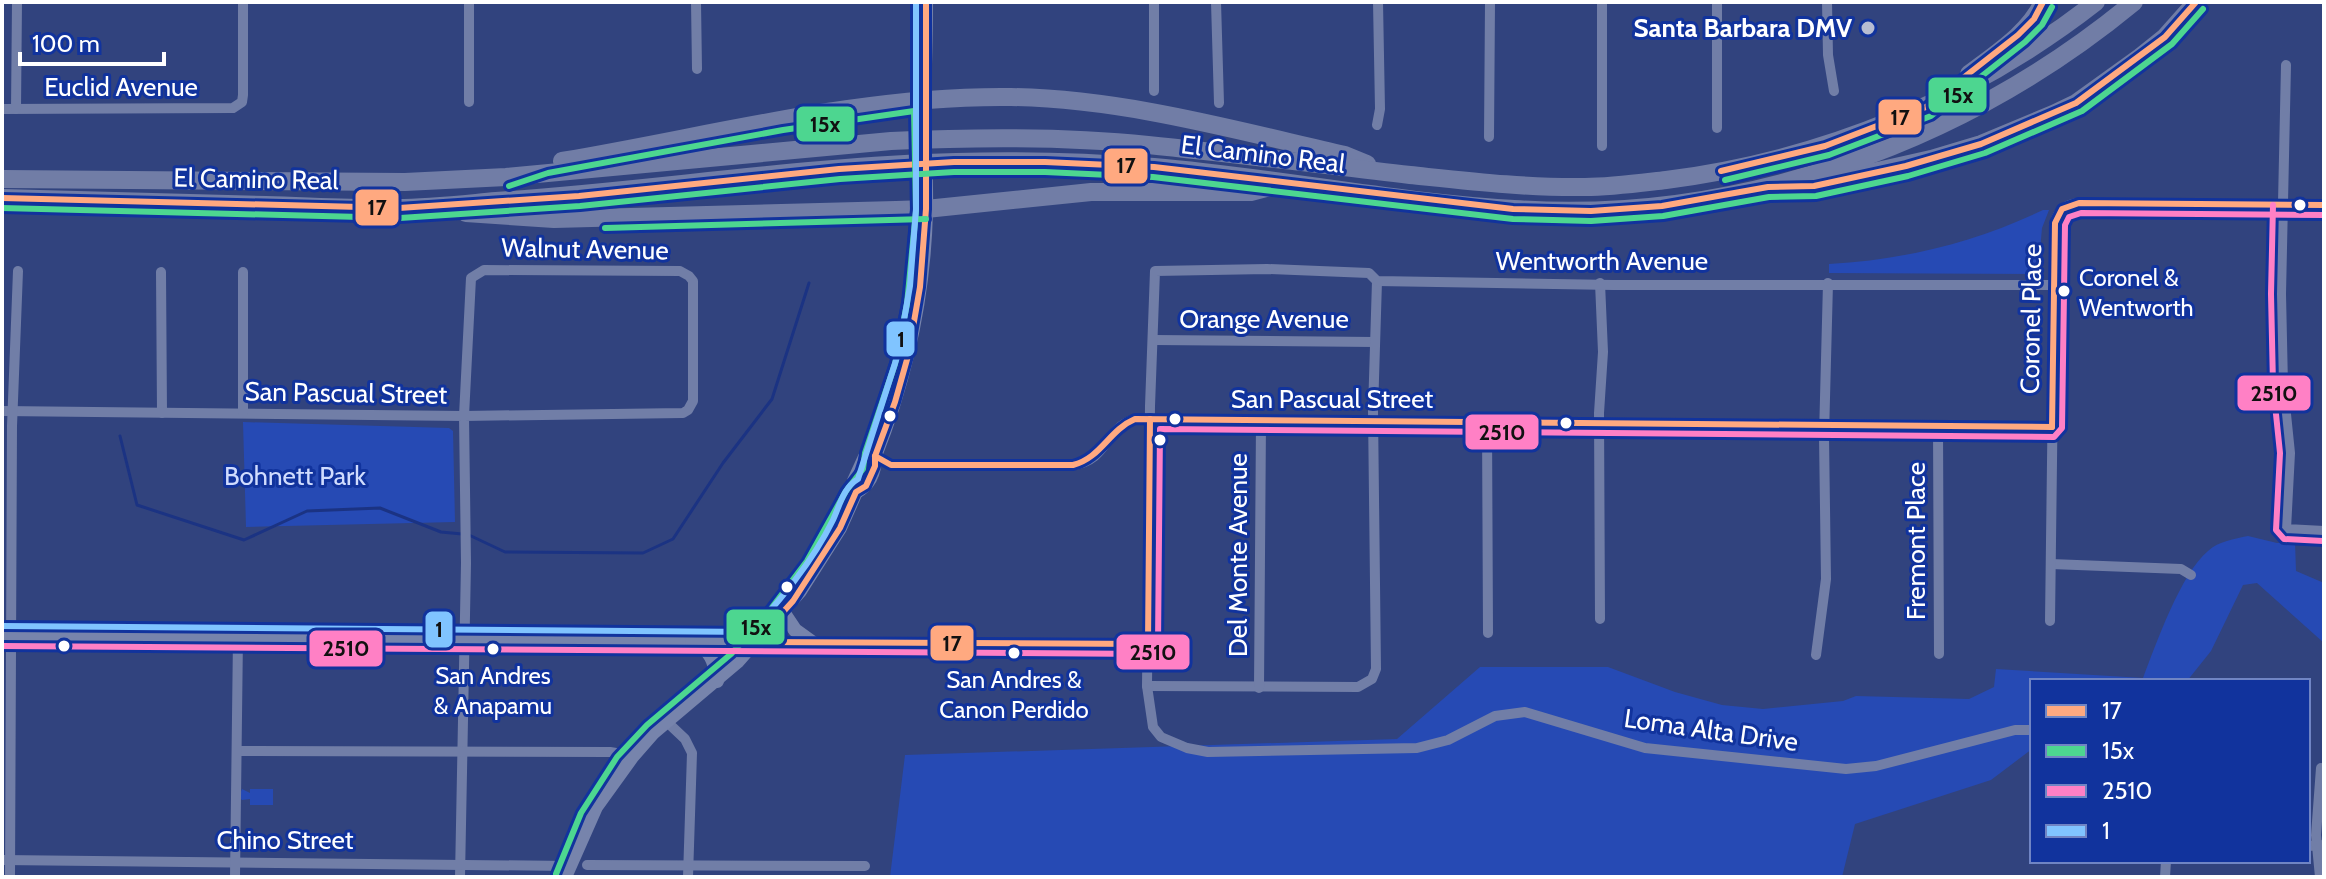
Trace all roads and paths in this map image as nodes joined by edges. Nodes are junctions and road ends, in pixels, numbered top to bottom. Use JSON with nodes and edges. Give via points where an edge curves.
{"nodes":[{"id":1,"x":17,"y":2,"type":"edge"},
{"id":2,"x":243,"y":2,"type":"edge"},
{"id":3,"x":469,"y":2,"type":"edge"},
{"id":4,"x":696,"y":2,"type":"edge"},
{"id":5,"x":926,"y":2,"type":"edge"},
{"id":6,"x":1154,"y":2,"type":"edge"},
{"id":7,"x":1216,"y":2,"type":"edge"},
{"id":8,"x":1378,"y":2,"type":"edge"},
{"id":9,"x":1490,"y":2,"type":"edge"},
{"id":10,"x":1602,"y":2,"type":"edge"},
{"id":11,"x":1717,"y":2,"type":"edge"},
{"id":12,"x":1827,"y":2,"type":"edge"},
{"id":13,"x":2043,"y":2,"type":"edge"},
{"id":14,"x":2096,"y":2,"type":"edge"},
{"id":15,"x":2134,"y":2,"type":"edge"},
{"id":16,"x":2196,"y":2,"type":"edge"},
{"id":17,"x":2286,"y":65,"type":"dead end"},
{"id":18,"x":697,"y":69,"type":"dead end"},
{"id":19,"x":925,"y":91,"type":"junction"},
{"id":20,"x":1154,"y":91,"type":"dead end"},
{"id":21,"x":1834,"y":91,"type":"dead end"},
{"id":22,"x":469,"y":102,"type":"dead end"},
{"id":23,"x":1219,"y":103,"type":"dead end"},
{"id":24,"x":1926,"y":107,"type":"junction"},
{"id":25,"x":2,"y":109,"type":"edge"},
{"id":26,"x":16,"y":109,"type":"junction"},
{"id":27,"x":1377,"y":125,"type":"dead end"},
{"id":28,"x":1717,"y":128,"type":"dead end"},
{"id":29,"x":1489,"y":137,"type":"dead end"},
{"id":30,"x":1602,"y":146,"type":"dead end"},
{"id":31,"x":1384,"y":172,"type":"junction"},
{"id":32,"x":506,"y":177,"type":"junction"},
{"id":33,"x":2,"y":179,"type":"edge"},
{"id":34,"x":1286,"y":183,"type":"junction"},
{"id":35,"x":1768,"y":187,"type":"junction"},
{"id":36,"x":2,"y":198,"type":"edge"},
{"id":37,"x":2283,"y":205,"type":"junction"},
{"id":38,"x":2324,"y":205,"type":"edge"},
{"id":39,"x":399,"y":208,"type":"junction"},
{"id":40,"x":926,"y":209,"type":"junction"},
{"id":41,"x":18,"y":271,"type":"dead end"},
{"id":42,"x":161,"y":272,"type":"dead end"},
{"id":43,"x":243,"y":272,"type":"dead end"},
{"id":44,"x":1377,"y":281,"type":"junction"},
{"id":45,"x":1600,"y":283,"type":"junction"},
{"id":46,"x":1828,"y":283,"type":"junction"},
{"id":47,"x":2053,"y":285,"type":"junction"},
{"id":48,"x":1154,"y":340,"type":"junction"},
{"id":49,"x":1374,"y":342,"type":"junction"},
{"id":50,"x":688,"y":410,"type":"joint"},
{"id":51,"x":7,"y":411,"type":"edge"},
{"id":52,"x":162,"y":413,"type":"junction"},
{"id":53,"x":243,"y":413,"type":"junction"},
{"id":54,"x":464,"y":416,"type":"junction"},
{"id":55,"x":1150,"y":419,"type":"junction"},
{"id":56,"x":1374,"y":420,"type":"junction"},
{"id":57,"x":1261,"y":422,"type":"junction"},
{"id":58,"x":1487,"y":422,"type":"junction"},
{"id":59,"x":1599,"y":424,"type":"junction"},
{"id":60,"x":1824,"y":427,"type":"junction"},
{"id":61,"x":1938,"y":427,"type":"junction"},
{"id":62,"x":2052,"y":427,"type":"junction"},
{"id":63,"x":875,"y":456,"type":"junction"},
{"id":64,"x":7,"y":523,"type":"edge"},
{"id":65,"x":2324,"y":531,"type":"edge"},
{"id":66,"x":2051,"y":564,"type":"junction"},
{"id":67,"x":2191,"y":575,"type":"dead end"},
{"id":68,"x":783,"y":612,"type":"junction"},
{"id":69,"x":1600,"y":619,"type":"dead end"},
{"id":70,"x":2050,"y":621,"type":"dead end"},
{"id":71,"x":1488,"y":633,"type":"dead end"},
{"id":72,"x":7,"y":636,"type":"edge"},
{"id":73,"x":238,"y":637,"type":"junction"},
{"id":74,"x":463,"y":639,"type":"junction"},
{"id":75,"x":692,"y":640,"type":"junction"},
{"id":76,"x":756,"y":642,"type":"junction"},
{"id":77,"x":813,"y":643,"type":"junction"},
{"id":78,"x":1148,"y":644,"type":"junction"},
{"id":79,"x":1939,"y":654,"type":"dead end"},
{"id":80,"x":1816,"y":655,"type":"dead end"},
{"id":81,"x":717,"y":681,"type":"junction"},
{"id":82,"x":1147,"y":686,"type":"junction"},
{"id":83,"x":1259,"y":688,"type":"junction"},
{"id":84,"x":667,"y":722,"type":"junction"},
{"id":85,"x":2030,"y":730,"type":"edge"},
{"id":86,"x":237,"y":751,"type":"junction"},
{"id":87,"x":463,"y":751,"type":"junction"},
{"id":88,"x":628,"y":761,"type":"junction"},
{"id":89,"x":2321,"y":768,"type":"dead end"},
{"id":90,"x":2316,"y":846,"type":"edge"},
{"id":91,"x":6,"y":860,"type":"edge"},
{"id":92,"x":235,"y":861,"type":"junction"},
{"id":93,"x":461,"y":863,"type":"junction"},
{"id":94,"x":587,"y":865,"type":"dead end"},
{"id":95,"x":688,"y":865,"type":"junction"},
{"id":96,"x":865,"y":866,"type":"dead end"},
{"id":97,"x":567,"y":871,"type":"edge"},
{"id":98,"x":10,"y":877,"type":"edge"},
{"id":99,"x":235,"y":877,"type":"edge"},
{"id":100,"x":460,"y":877,"type":"edge"},
{"id":101,"x":688,"y":877,"type":"edge"},
{"id":102,"x":2320,"y":877,"type":"edge"}],
"edges":[{"from":1,"to":26,"type":"street"},
{"from":2,"to":26,"type":"street","name":"Euclid Avenue","via":[[239,106]]},
{"from":3,"to":22,"type":"street"},
{"from":4,"to":18,"type":"street"},
{"from":5,"to":19,"type":"main road"},
{"from":6,"to":20,"type":"street"},
{"from":7,"to":23,"type":"street"},
{"from":8,"to":27,"type":"street"},
{"from":9,"to":29,"type":"street"},
{"from":10,"to":30,"type":"street"},
{"from":11,"to":28,"type":"street"},
{"from":12,"to":21,"type":"street"},
{"from":13,"to":24,"type":"highway","via":[[2018,35]]},
{"from":14,"to":24,"type":"highway","name":"El Camino Real","via":[[2030,49]]},
{"from":15,"to":35,"type":"highway","name":"El Camino Real","via":[[2049,65],[1946,124],[1849,164]]},
{"from":16,"to":35,"type":"highway","via":[[2165,37],[2115,77],[2029,125],[1906,166],[1814,186]]},
{"from":17,"to":37,"type":"street"},
{"from":19,"to":31,"type":"highway","via":[[1119,106],[1345,155]]},
{"from":19,"to":32,"type":"highway","via":[[545,163]]},
{"from":19,"to":40,"type":"main road"},
{"from":24,"to":31,"type":"highway","name":"El Camino Real","via":[[1825,146],[1758,164],[1660,180],[1527,186]]},
{"from":25,"to":26,"type":"street","name":"Euclid Avenue"},
{"from":31,"to":32,"type":"highway","name":"El Camino Real","via":[[1145,145],[954,138]]},
{"from":32,"to":33,"type":"highway","name":"El Camino Real","via":[[405,182]]},
{"from":34,"to":35,"type":"highway","name":"El Camino Real","via":[[1552,211],[1662,206]]},
{"from":34,"to":39,"type":"highway","name":"El Camino Real","via":[[1154,167],[954,162]]},
{"from":34,"to":40,"type":"highway","via":[[1251,192],[1091,192]]},
{"from":36,"to":39,"type":"highway","name":"El Camino Real"},
{"from":37,"to":38,"type":"street"},
{"from":37,"to":47,"type":"street","name":"Coronel Place","via":[[2073,203],[2058,213],[2055,223]]},
{"from":37,"to":65,"type":"street","via":[[2283,385],[2290,453],[2286,529]]},
{"from":39,"to":40,"type":"highway","via":[[554,219]]},
{"from":40,"to":63,"type":"main road","via":[[915,322]]},
{"from":41,"to":51,"type":"street"},
{"from":42,"to":52,"type":"street"},
{"from":43,"to":53,"type":"street"},
{"from":44,"to":45,"type":"street","name":"Wentworth Avenue"},
{"from":44,"to":48,"type":"street","name":"Wentworth Avenue","via":[[1369,273],[1323,270],[1155,271]]},
{"from":44,"to":49,"type":"street"},
{"from":45,"to":46,"type":"street","name":"Wentworth Avenue"},
{"from":45,"to":59,"type":"street"},
{"from":46,"to":47,"type":"street","name":"Wentworth Avenue"},
{"from":46,"to":60,"type":"street"},
{"from":47,"to":62,"type":"street","name":"Coronel Place"},
{"from":48,"to":49,"type":"street","name":"Orange Avenue"},
{"from":48,"to":55,"type":"street"},
{"from":49,"to":56,"type":"street"},
{"from":50,"to":54,"type":"street","name":"San Pascual Street"},
{"from":50,"to":54,"type":"street","name":"Walnut Avenue","via":[[693,401],[693,281],[686,273],[484,270],[474,273],[469,283]]},
{"from":51,"to":52,"type":"street","name":"San Pascual Street"},
{"from":51,"to":64,"type":"street"},
{"from":52,"to":53,"type":"street","name":"San Pascual Street"},
{"from":53,"to":54,"type":"street","name":"San Pascual Street"},
{"from":54,"to":74,"type":"street"},
{"from":55,"to":57,"type":"street","name":"San Pascual Street"},
{"from":55,"to":63,"type":"street","name":"San Pascual Street","via":[[1124,422],[1098,455],[1073,465],[891,465]]},
{"from":55,"to":78,"type":"street"},
{"from":56,"to":57,"type":"street","name":"San Pascual Street"},
{"from":56,"to":58,"type":"street","name":"San Pascual Street"},
{"from":56,"to":83,"type":"street","via":[[1372,679],[1363,686]]},
{"from":57,"to":83,"type":"street","name":"Del Monte Avenue"},
{"from":58,"to":59,"type":"street","name":"San Pascual Street"},
{"from":58,"to":71,"type":"street"},
{"from":59,"to":60,"type":"street","name":"San Pascual Street"},
{"from":59,"to":69,"type":"street"},
{"from":60,"to":61,"type":"street","name":"San Pascual Street"},
{"from":60,"to":80,"type":"street","via":[[1826,579]]},
{"from":61,"to":62,"type":"street","name":"San Pascual Street"},
{"from":61,"to":79,"type":"street","name":"Fremont Place"},
{"from":62,"to":66,"type":"street","name":"Coronel Place"},
{"from":63,"to":68,"type":"main road","via":[[865,457],[859,467],[856,492],[840,528]]},
{"from":64,"to":72,"type":"street"},
{"from":66,"to":67,"type":"street","via":[[2181,569]]},
{"from":66,"to":70,"type":"street","name":"Coronel Place"},
{"from":68,"to":76,"type":"main road"},
{"from":68,"to":77,"type":"main road"},
{"from":72,"to":73,"type":"main road"},
{"from":72,"to":91,"type":"street"},
{"from":73,"to":74,"type":"main road"},
{"from":73,"to":86,"type":"street"},
{"from":74,"to":75,"type":"main road"},
{"from":74,"to":87,"type":"street"},
{"from":75,"to":76,"type":"main road"},
{"from":75,"to":81,"type":"main road","via":[[715,660]]},
{"from":76,"to":77,"type":"street"},
{"from":76,"to":81,"type":"main road"},
{"from":77,"to":78,"type":"street"},
{"from":78,"to":82,"type":"street"},
{"from":81,"to":84,"type":"main road"},
{"from":82,"to":83,"type":"street"},
{"from":82,"to":85,"type":"street","name":"Loma Alta Drive","via":[[1156,732],[1166,741],[1225,753],[1403,749],[1448,740],[1501,715],[1525,712],[1645,748],[1846,769]]},
{"from":84,"to":88,"type":"main road"},
{"from":84,"to":95,"type":"street","via":[[692,753]]},
{"from":86,"to":87,"type":"street"},
{"from":86,"to":92,"type":"street"},
{"from":87,"to":88,"type":"street","via":[[610,752]]},
{"from":87,"to":93,"type":"street"},
{"from":88,"to":97,"type":"main road","via":[[596,807]]},
{"from":89,"to":90,"type":"street"},
{"from":90,"to":102,"type":"street"},
{"from":91,"to":92,"type":"street","name":"Chino Street"},
{"from":91,"to":98,"type":"street"},
{"from":92,"to":93,"type":"street","name":"Chino Street"},
{"from":92,"to":99,"type":"street"},
{"from":93,"to":97,"type":"street","name":"Chino Street"},
{"from":93,"to":100,"type":"street"},
{"from":94,"to":95,"type":"street"},
{"from":95,"to":96,"type":"street"},
{"from":95,"to":101,"type":"street"}]}
